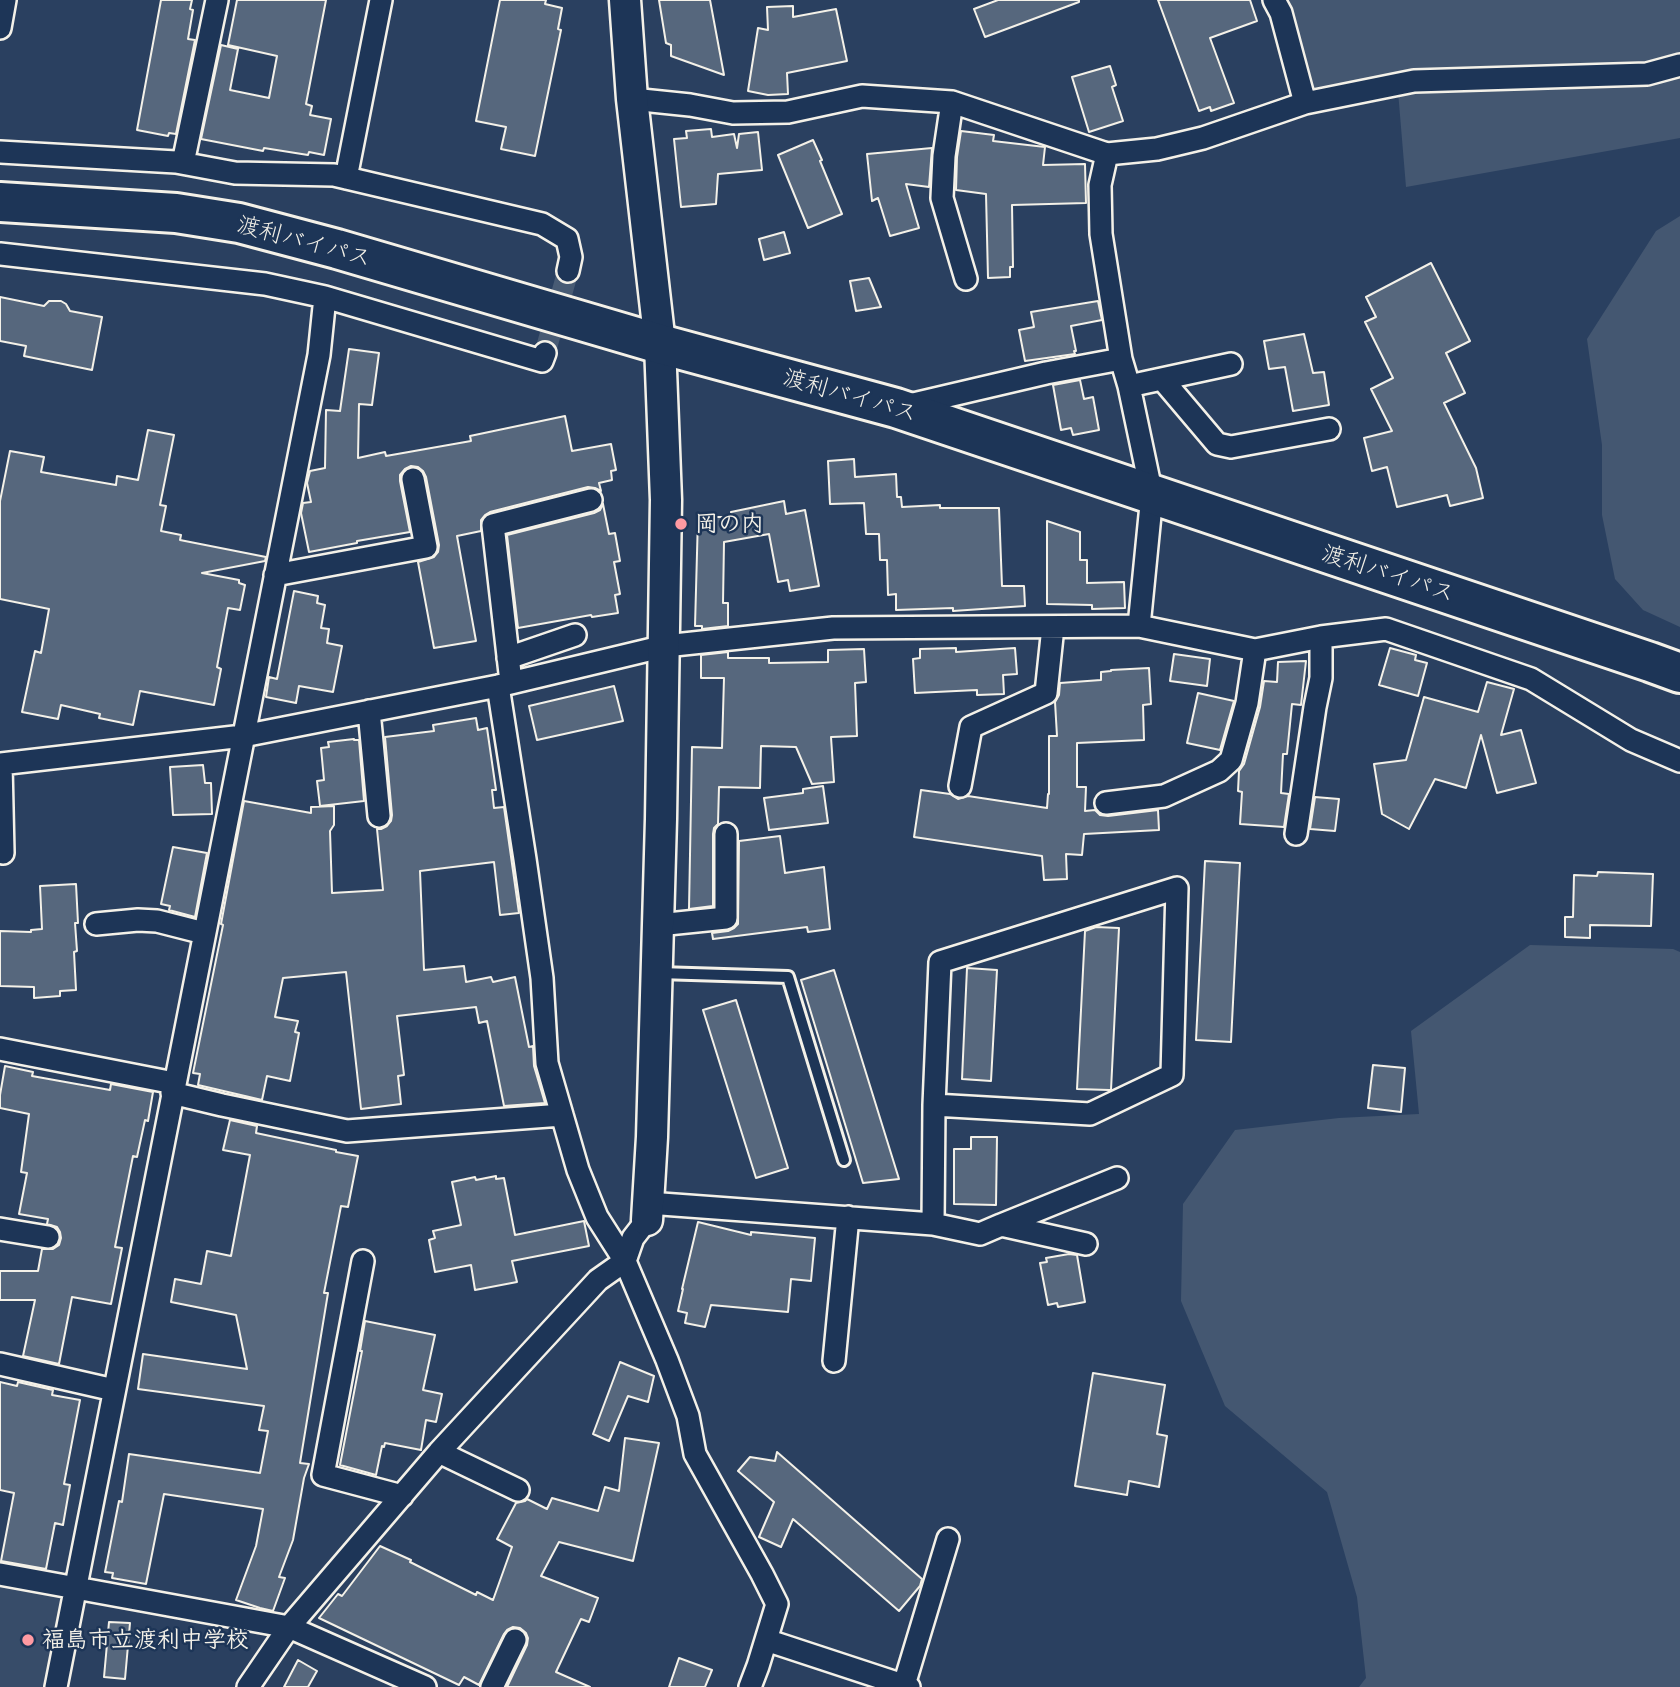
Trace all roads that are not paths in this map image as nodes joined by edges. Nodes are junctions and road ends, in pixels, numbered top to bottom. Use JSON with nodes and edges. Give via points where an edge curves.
{"nodes":[{"id":1,"x":5,"y":0,"type":"edge"},
{"id":2,"x":217,"y":0,"type":"edge"},
{"id":3,"x":381,"y":0,"type":"edge"},
{"id":4,"x":625,"y":0,"type":"edge"},
{"id":5,"x":1274,"y":0,"type":"edge"},
{"id":6,"x":0,"y":29,"type":"edge"},
{"id":7,"x":1680,"y":65,"type":"edge"},
{"id":8,"x":632,"y":99,"type":"junction"},
{"id":9,"x":952,"y":102,"type":"junction"},
{"id":10,"x":1305,"y":103,"type":"junction"},
{"id":11,"x":0,"y":152,"type":"edge"},
{"id":12,"x":1107,"y":154,"type":"junction"},
{"id":13,"x":183,"y":163,"type":"junction"},
{"id":14,"x":346,"y":178,"type":"junction"},
{"id":15,"x":0,"y":202,"type":"edge"},
{"id":16,"x":0,"y":254,"type":"edge"},
{"id":17,"x":568,"y":271,"type":"tunnel mouth"},
{"id":18,"x":966,"y":279,"type":"dead end"},
{"id":19,"x":325,"y":297,"type":"junction"},
{"id":20,"x":660,"y":344,"type":"junction"},
{"id":21,"x":545,"y":353,"type":"dead end"},
{"id":22,"x":1121,"y":359,"type":"junction"},
{"id":23,"x":1231,"y":364,"type":"dead end"},
{"id":24,"x":1162,"y":379,"type":"junction"},
{"id":25,"x":1129,"y":386,"type":"junction"},
{"id":26,"x":896,"y":408,"type":"junction"},
{"id":27,"x":1329,"y":429,"type":"dead end"},
{"id":28,"x":413,"y":479,"type":"dead end"},
{"id":29,"x":1152,"y":495,"type":"junction"},
{"id":30,"x":591,"y":500,"type":"dead end"},
{"id":31,"x":275,"y":575,"type":"junction"},
{"id":32,"x":1139,"y":626,"type":"junction"},
{"id":33,"x":1053,"y":627,"type":"junction"},
{"id":34,"x":575,"y":635,"type":"dead end"},
{"id":35,"x":1321,"y":637,"type":"junction"},
{"id":36,"x":664,"y":646,"type":"junction"},
{"id":37,"x":1255,"y":650,"type":"junction"},
{"id":38,"x":508,"y":659,"type":"junction"},
{"id":39,"x":1680,"y":673,"type":"edge"},
{"id":40,"x":505,"y":684,"type":"junction"},
{"id":41,"x":369,"y":711,"type":"junction"},
{"id":42,"x":243,"y":736,"type":"junction"},
{"id":43,"x":1680,"y":761,"type":"edge"},
{"id":44,"x":0,"y":764,"type":"edge"},
{"id":45,"x":960,"y":786,"type":"dead end"},
{"id":46,"x":1106,"y":803,"type":"dead end"},
{"id":47,"x":379,"y":816,"type":"dead end"},
{"id":48,"x":726,"y":834,"type":"dead end"},
{"id":49,"x":1296,"y":834,"type":"dead end"},
{"id":50,"x":3,"y":853,"type":"dead end"},
{"id":51,"x":96,"y":924,"type":"dead end"},
{"id":52,"x":658,"y":925,"type":"junction"},
{"id":53,"x":204,"y":933,"type":"junction"},
{"id":54,"x":656,"y":973,"type":"junction"},
{"id":55,"x":0,"y":1049,"type":"edge"},
{"id":56,"x":173,"y":1088,"type":"junction"},
{"id":57,"x":934,"y":1105,"type":"junction"},
{"id":58,"x":562,"y":1115,"type":"junction"},
{"id":59,"x":844,"y":1160,"type":"dead end"},
{"id":60,"x":1117,"y":1178,"type":"dead end"},
{"id":61,"x":647,"y":1211,"type":"junction"},
{"id":62,"x":848,"y":1217,"type":"junction"},
{"id":63,"x":933,"y":1224,"type":"junction"},
{"id":64,"x":1001,"y":1224,"type":"junction"},
{"id":65,"x":0,"y":1229,"type":"edge"},
{"id":66,"x":48,"y":1237,"type":"dead end"},
{"id":67,"x":1086,"y":1244,"type":"dead end"},
{"id":68,"x":363,"y":1261,"type":"dead end"},
{"id":69,"x":625,"y":1261,"type":"junction"},
{"id":70,"x":834,"y":1361,"type":"dead end"},
{"id":71,"x":0,"y":1364,"type":"edge"},
{"id":72,"x":114,"y":1390,"type":"junction"},
{"id":73,"x":439,"y":1452,"type":"junction"},
{"id":74,"x":518,"y":1490,"type":"dead end"},
{"id":75,"x":402,"y":1496,"type":"junction"},
{"id":76,"x":948,"y":1539,"type":"dead end"},
{"id":77,"x":0,"y":1574,"type":"edge"},
{"id":78,"x":75,"y":1587,"type":"junction"},
{"id":79,"x":289,"y":1628,"type":"junction"},
{"id":80,"x":515,"y":1640,"type":"dead end"},
{"id":81,"x":766,"y":1640,"type":"junction"},
{"id":82,"x":907,"y":1686,"type":"edge"},
{"id":83,"x":56,"y":1687,"type":"edge"},
{"id":84,"x":248,"y":1687,"type":"edge"},
{"id":85,"x":425,"y":1687,"type":"edge"},
{"id":86,"x":492,"y":1687,"type":"edge"},
{"id":87,"x":750,"y":1687,"type":"edge"}],
"edges":[{"from":1,"to":6,"type":"street"},
{"from":2,"to":13,"type":"street"},
{"from":3,"to":14,"type":"street"},
{"from":4,"to":8,"type":"street"},
{"from":5,"to":10,"type":"street"},
{"from":7,"to":10,"type":"street","via":[[1647,74],[1414,81]]},
{"from":8,"to":9,"type":"street","via":[[733,113],[788,112],[862,96]]},
{"from":8,"to":20,"type":"street"},
{"from":9,"to":12,"type":"street"},
{"from":9,"to":18,"type":"street","via":[[942,198]]},
{"from":10,"to":12,"type":"street","via":[[1203,138]]},
{"from":11,"to":13,"type":"street"},
{"from":12,"to":22,"type":"street","via":[[1100,185],[1101,234]]},
{"from":13,"to":14,"type":"street","via":[[235,173]]},
{"from":14,"to":17,"type":"street","via":[[542,225],[567,239]]},
{"from":15,"to":20,"type":"highway","name":"渡利バイパス","via":[[176,213],[239,223]]},
{"from":16,"to":19,"type":"street","via":[[265,284]]},
{"from":19,"to":21,"type":"street","via":[[542,361]]},
{"from":19,"to":31,"type":"street","via":[[319,355]]},
{"from":20,"to":26,"type":"highway","name":"渡利バイパス"},
{"from":20,"to":36,"type":"street","via":[[666,500]]},
{"from":22,"to":25,"type":"street"},
{"from":22,"to":26,"type":"street"},
{"from":23,"to":24,"type":"street"},
{"from":24,"to":25,"type":"street"},
{"from":24,"to":27,"type":"street","via":[[1217,444],[1231,447]]},
{"from":25,"to":29,"type":"street"},
{"from":26,"to":29,"type":"highway","name":"渡利バイパス"},
{"from":28,"to":31,"type":"street","via":[[426,547]]},
{"from":29,"to":32,"type":"street"},
{"from":29,"to":39,"type":"highway","name":"渡利バイパス"},
{"from":30,"to":38,"type":"street","via":[[493,525]]},
{"from":31,"to":42,"type":"street"},
{"from":32,"to":33,"type":"street"},
{"from":32,"to":37,"type":"street"},
{"from":33,"to":36,"type":"street","via":[[833,628]]},
{"from":33,"to":45,"type":"street","via":[[1046,693],[971,727]]},
{"from":34,"to":38,"type":"street"},
{"from":35,"to":37,"type":"street"},
{"from":35,"to":43,"type":"street","via":[[1386,629],[1531,679],[1630,740]]},
{"from":35,"to":49,"type":"street","via":[[1321,678]]},
{"from":36,"to":40,"type":"street"},
{"from":36,"to":52,"type":"street"},
{"from":37,"to":46,"type":"street","via":[[1231,760],[1219,771],[1164,796]]},
{"from":38,"to":40,"type":"street"},
{"from":40,"to":41,"type":"street"},
{"from":40,"to":58,"type":"street","via":[[542,978],[547,1063]]},
{"from":41,"to":42,"type":"street"},
{"from":41,"to":47,"type":"street"},
{"from":42,"to":44,"type":"street"},
{"from":42,"to":53,"type":"street"},
{"from":44,"to":50,"type":"street"},
{"from":48,"to":52,"type":"street","via":[[726,918]]},
{"from":51,"to":53,"type":"street","via":[[157,921]]},
{"from":52,"to":54,"type":"street"},
{"from":53,"to":56,"type":"street"},
{"from":54,"to":59,"type":"lane","via":[[788,977]]},
{"from":54,"to":61,"type":"street"},
{"from":55,"to":56,"type":"street"},
{"from":56,"to":58,"type":"street","via":[[222,1105],[347,1131]]},
{"from":56,"to":72,"type":"street"},
{"from":57,"to":57,"type":"street","via":[[940,962],[1177,888],[1172,1075],[1090,1114]]},
{"from":57,"to":63,"type":"street"},
{"from":58,"to":69,"type":"street","via":[[597,1217]]},
{"from":60,"to":64,"type":"street"},
{"from":61,"to":62,"type":"street"},
{"from":61,"to":69,"type":"street"},
{"from":62,"to":63,"type":"street"},
{"from":62,"to":70,"type":"street"},
{"from":63,"to":64,"type":"street","via":[[980,1234]]},
{"from":64,"to":67,"type":"street"},
{"from":65,"to":66,"type":"street"},
{"from":68,"to":75,"type":"street","via":[[323,1475]]},
{"from":69,"to":73,"type":"street","via":[[598,1280]]},
{"from":69,"to":81,"type":"street","via":[[688,1416],[695,1454],[776,1604]]},
{"from":71,"to":72,"type":"street"},
{"from":72,"to":78,"type":"street"},
{"from":73,"to":74,"type":"street"},
{"from":73,"to":75,"type":"street"},
{"from":75,"to":79,"type":"street"},
{"from":76,"to":82,"type":"street"},
{"from":77,"to":78,"type":"street"},
{"from":78,"to":79,"type":"street"},
{"from":78,"to":83,"type":"street"},
{"from":79,"to":84,"type":"street"},
{"from":79,"to":85,"type":"street"},
{"from":80,"to":86,"type":"street"},
{"from":81,"to":82,"type":"street"},
{"from":81,"to":87,"type":"street"}]}
